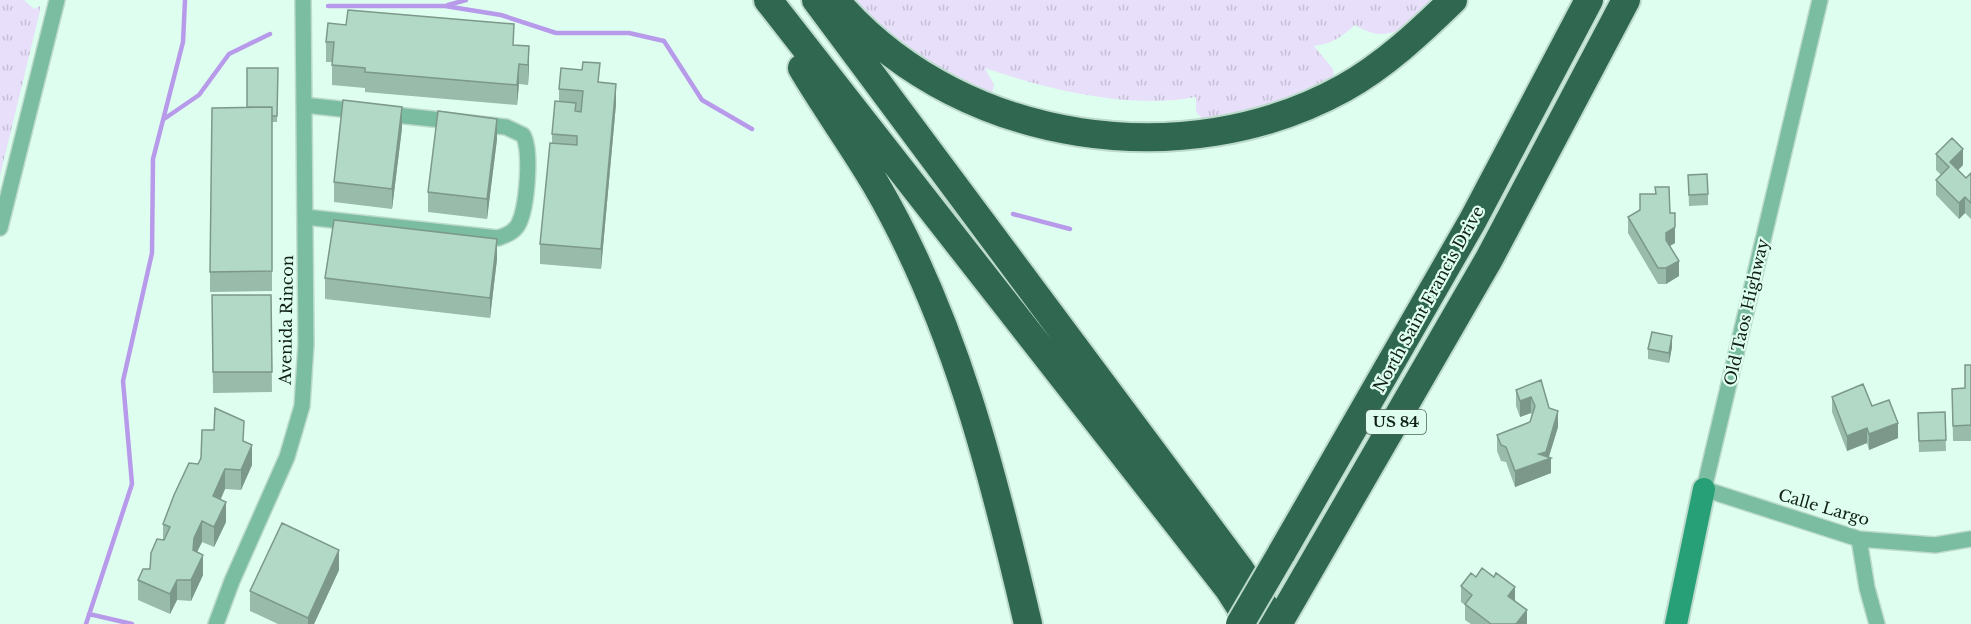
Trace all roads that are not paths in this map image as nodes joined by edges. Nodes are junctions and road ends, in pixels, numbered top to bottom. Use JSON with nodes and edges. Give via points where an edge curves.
{"nodes":[{"id":1,"x":57,"y":0,"type":"edge"},
{"id":2,"x":303,"y":0,"type":"edge"},
{"id":3,"x":759,"y":0,"type":"edge"},
{"id":4,"x":768,"y":0,"type":"edge"},
{"id":5,"x":816,"y":0,"type":"edge"},
{"id":6,"x":835,"y":0,"type":"edge"},
{"id":7,"x":1453,"y":0,"type":"edge"},
{"id":8,"x":1589,"y":0,"type":"edge"},
{"id":9,"x":1626,"y":0,"type":"edge"},
{"id":10,"x":1820,"y":0,"type":"edge"},
{"id":11,"x":304,"y":105,"type":"junction"},
{"id":12,"x":305,"y":217,"type":"junction"},
{"id":13,"x":0,"y":228,"type":"edge"},
{"id":14,"x":1704,"y":489,"type":"junction"},
{"id":15,"x":1859,"y":538,"type":"junction"},
{"id":16,"x":1971,"y":538,"type":"edge"},
{"id":17,"x":216,"y":624,"type":"edge"},
{"id":18,"x":1028,"y":624,"type":"edge"},
{"id":19,"x":1240,"y":624,"type":"edge"},
{"id":20,"x":1251,"y":624,"type":"edge"},
{"id":21,"x":1277,"y":624,"type":"edge"},
{"id":22,"x":1676,"y":624,"type":"edge"},
{"id":23,"x":1877,"y":624,"type":"edge"}],
"edges":[{"from":1,"to":13,"type":"street"},
{"from":2,"to":11,"type":"street","name":"Avenida Rincon"},
{"from":3,"to":18,"type":"highway","via":[[875,183],[925,286],[977,428]]},
{"from":4,"to":20,"type":"highway","via":[[1228,588]]},
{"from":5,"to":21,"type":"highway"},
{"from":6,"to":7,"type":"highway","via":[[897,60],[979,103],[1057,128],[1135,137],[1191,136],[1279,117],[1378,67]]},
{"from":8,"to":19,"type":"highway","name":"North Saint Francis Drive","number":"US 84","bridge":true,"via":[[1468,229]]},
{"from":9,"to":21,"type":"highway","name":"North Saint Francis Drive","number":"US 84","via":[[1489,259]]},
{"from":10,"to":14,"type":"street","name":"Old Taos Highway"},
{"from":11,"to":12,"type":"street","name":"Avenida Rincon"},
{"from":11,"to":12,"type":"street","via":[[506,127],[523,135],[529,156],[520,221],[513,231],[498,238]]},
{"from":12,"to":17,"type":"street","name":"Avenida Rincon","via":[[306,366],[298,424]]},
{"from":14,"to":15,"type":"street","name":"Calle Largo"},
{"from":14,"to":22,"type":"street","name":"Old Taos Highway"},
{"from":15,"to":16,"type":"street","name":"Calle Largo","via":[[1935,545]]},
{"from":15,"to":23,"type":"street"}]}
